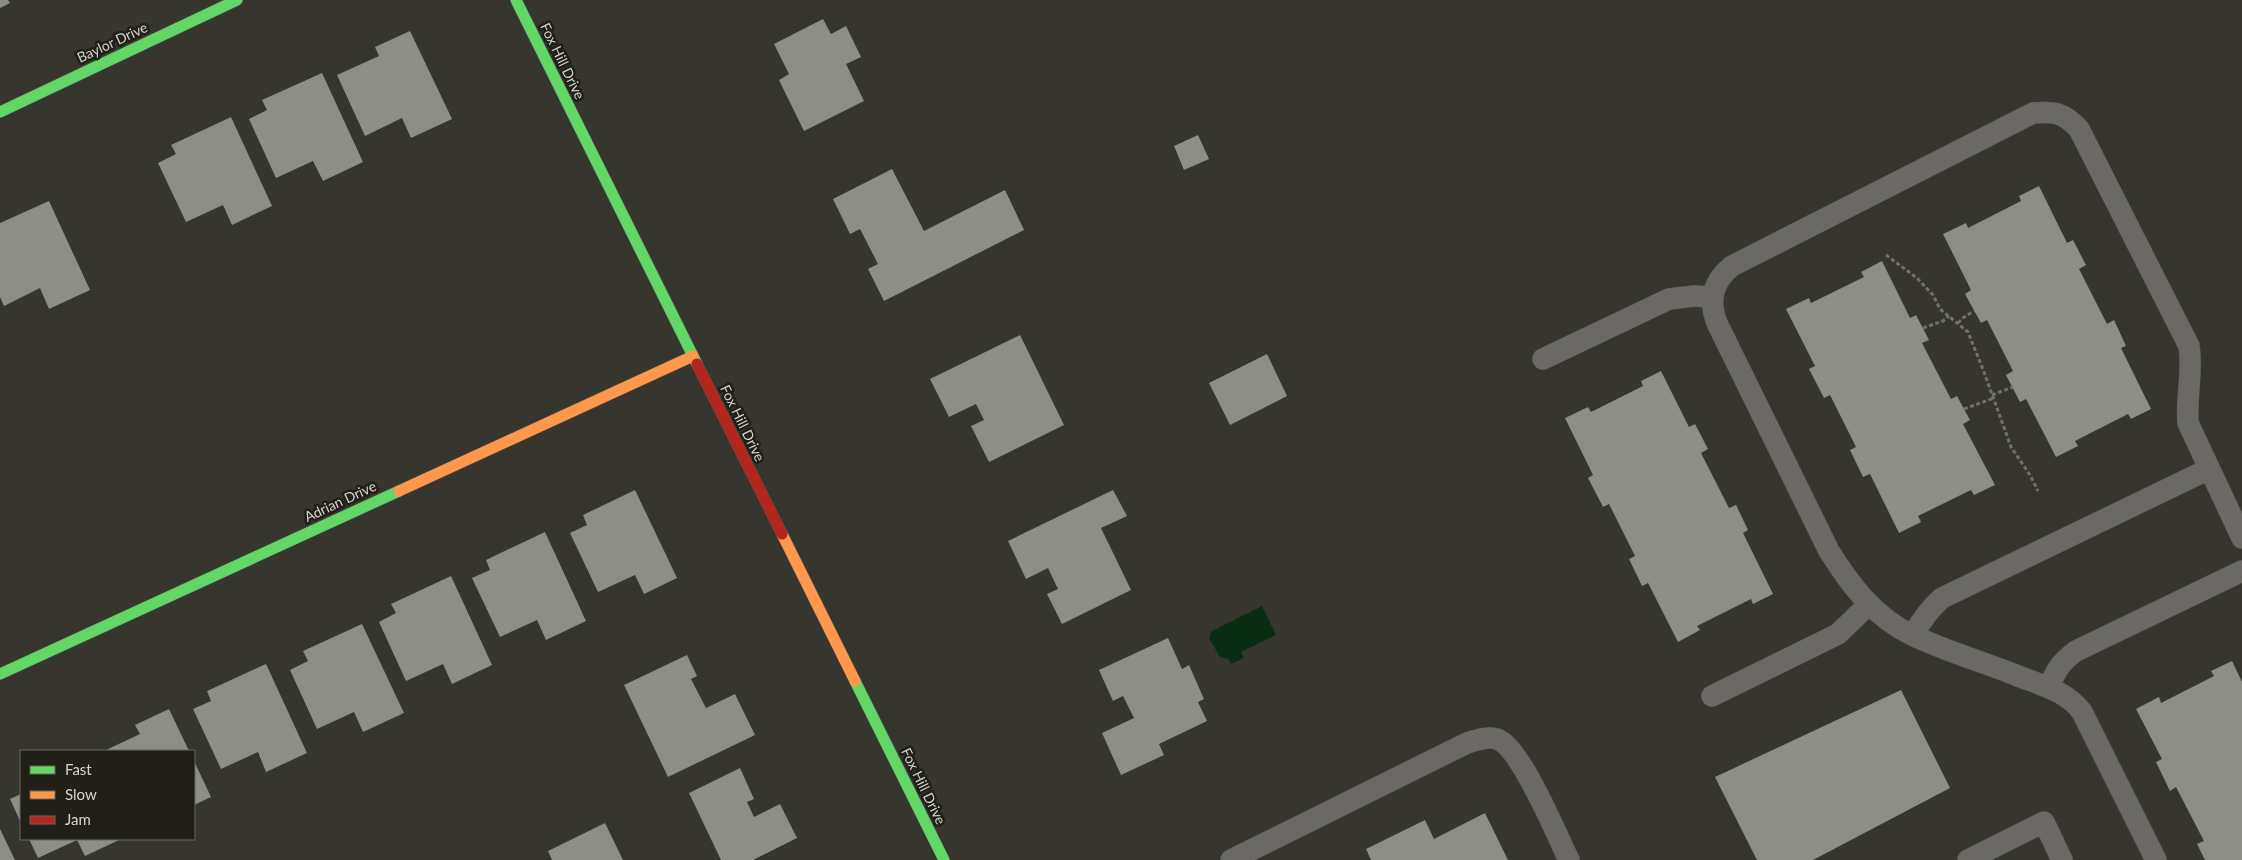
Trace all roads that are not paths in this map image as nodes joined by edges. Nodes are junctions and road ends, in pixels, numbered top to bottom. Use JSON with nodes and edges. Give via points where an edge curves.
{"nodes":[{"id":1,"x":237,"y":0,"type":"edge"},
{"id":2,"x":516,"y":0,"type":"edge"},
{"id":3,"x":0,"y":112,"type":"edge"},
{"id":4,"x":1712,"y":297,"type":"junction"},
{"id":5,"x":693,"y":356,"type":"junction"},
{"id":6,"x":1542,"y":359,"type":"dead end"},
{"id":7,"x":2209,"y":469,"type":"junction"},
{"id":8,"x":2242,"y":538,"type":"edge"},
{"id":9,"x":2242,"y":571,"type":"edge"},
{"id":10,"x":1868,"y":605,"type":"junction"},
{"id":11,"x":1913,"y":636,"type":"junction"},
{"id":12,"x":0,"y":674,"type":"edge"},
{"id":13,"x":2049,"y":688,"type":"junction"},
{"id":14,"x":1712,"y":696,"type":"dead end"},
{"id":15,"x":1241,"y":858,"type":"edge"},
{"id":16,"x":944,"y":860,"type":"edge"},
{"id":17,"x":1569,"y":860,"type":"edge"},
{"id":18,"x":1968,"y":860,"type":"edge"},
{"id":19,"x":2062,"y":860,"type":"edge"},
{"id":20,"x":2156,"y":860,"type":"edge"}],
"edges":[{"from":1,"to":3,"type":"street","name":"Baylor Drive"},
{"from":2,"to":5,"type":"street","name":"Fox Hill Drive"},
{"from":4,"to":6,"type":"lane","via":[[1669,299]]},
{"from":4,"to":7,"type":"lane","via":[[1715,284],[1732,266],[2033,113],[2057,113],[2068,117],[2079,129],[2189,346],[2188,424]]},
{"from":4,"to":10,"type":"lane","via":[[1717,323],[1829,552]]},
{"from":5,"to":12,"type":"street","name":"Adrian Drive"},
{"from":5,"to":16,"type":"street","name":"Fox Hill Drive"},
{"from":7,"to":8,"type":"lane"},
{"from":7,"to":11,"type":"lane","via":[[1942,598],[1924,617]]},
{"from":9,"to":13,"type":"lane","via":[[2076,651],[2055,671]]},
{"from":10,"to":11,"type":"lane"},
{"from":10,"to":14,"type":"lane","via":[[1838,634]]},
{"from":11,"to":13,"type":"lane"},
{"from":13,"to":20,"type":"lane","via":[[2075,702],[2082,712]]},
{"from":15,"to":17,"type":"lane","via":[[1467,742],[1482,738],[1498,740],[1512,750]]},
{"from":18,"to":19,"type":"lane","via":[[2044,822]]}]}
